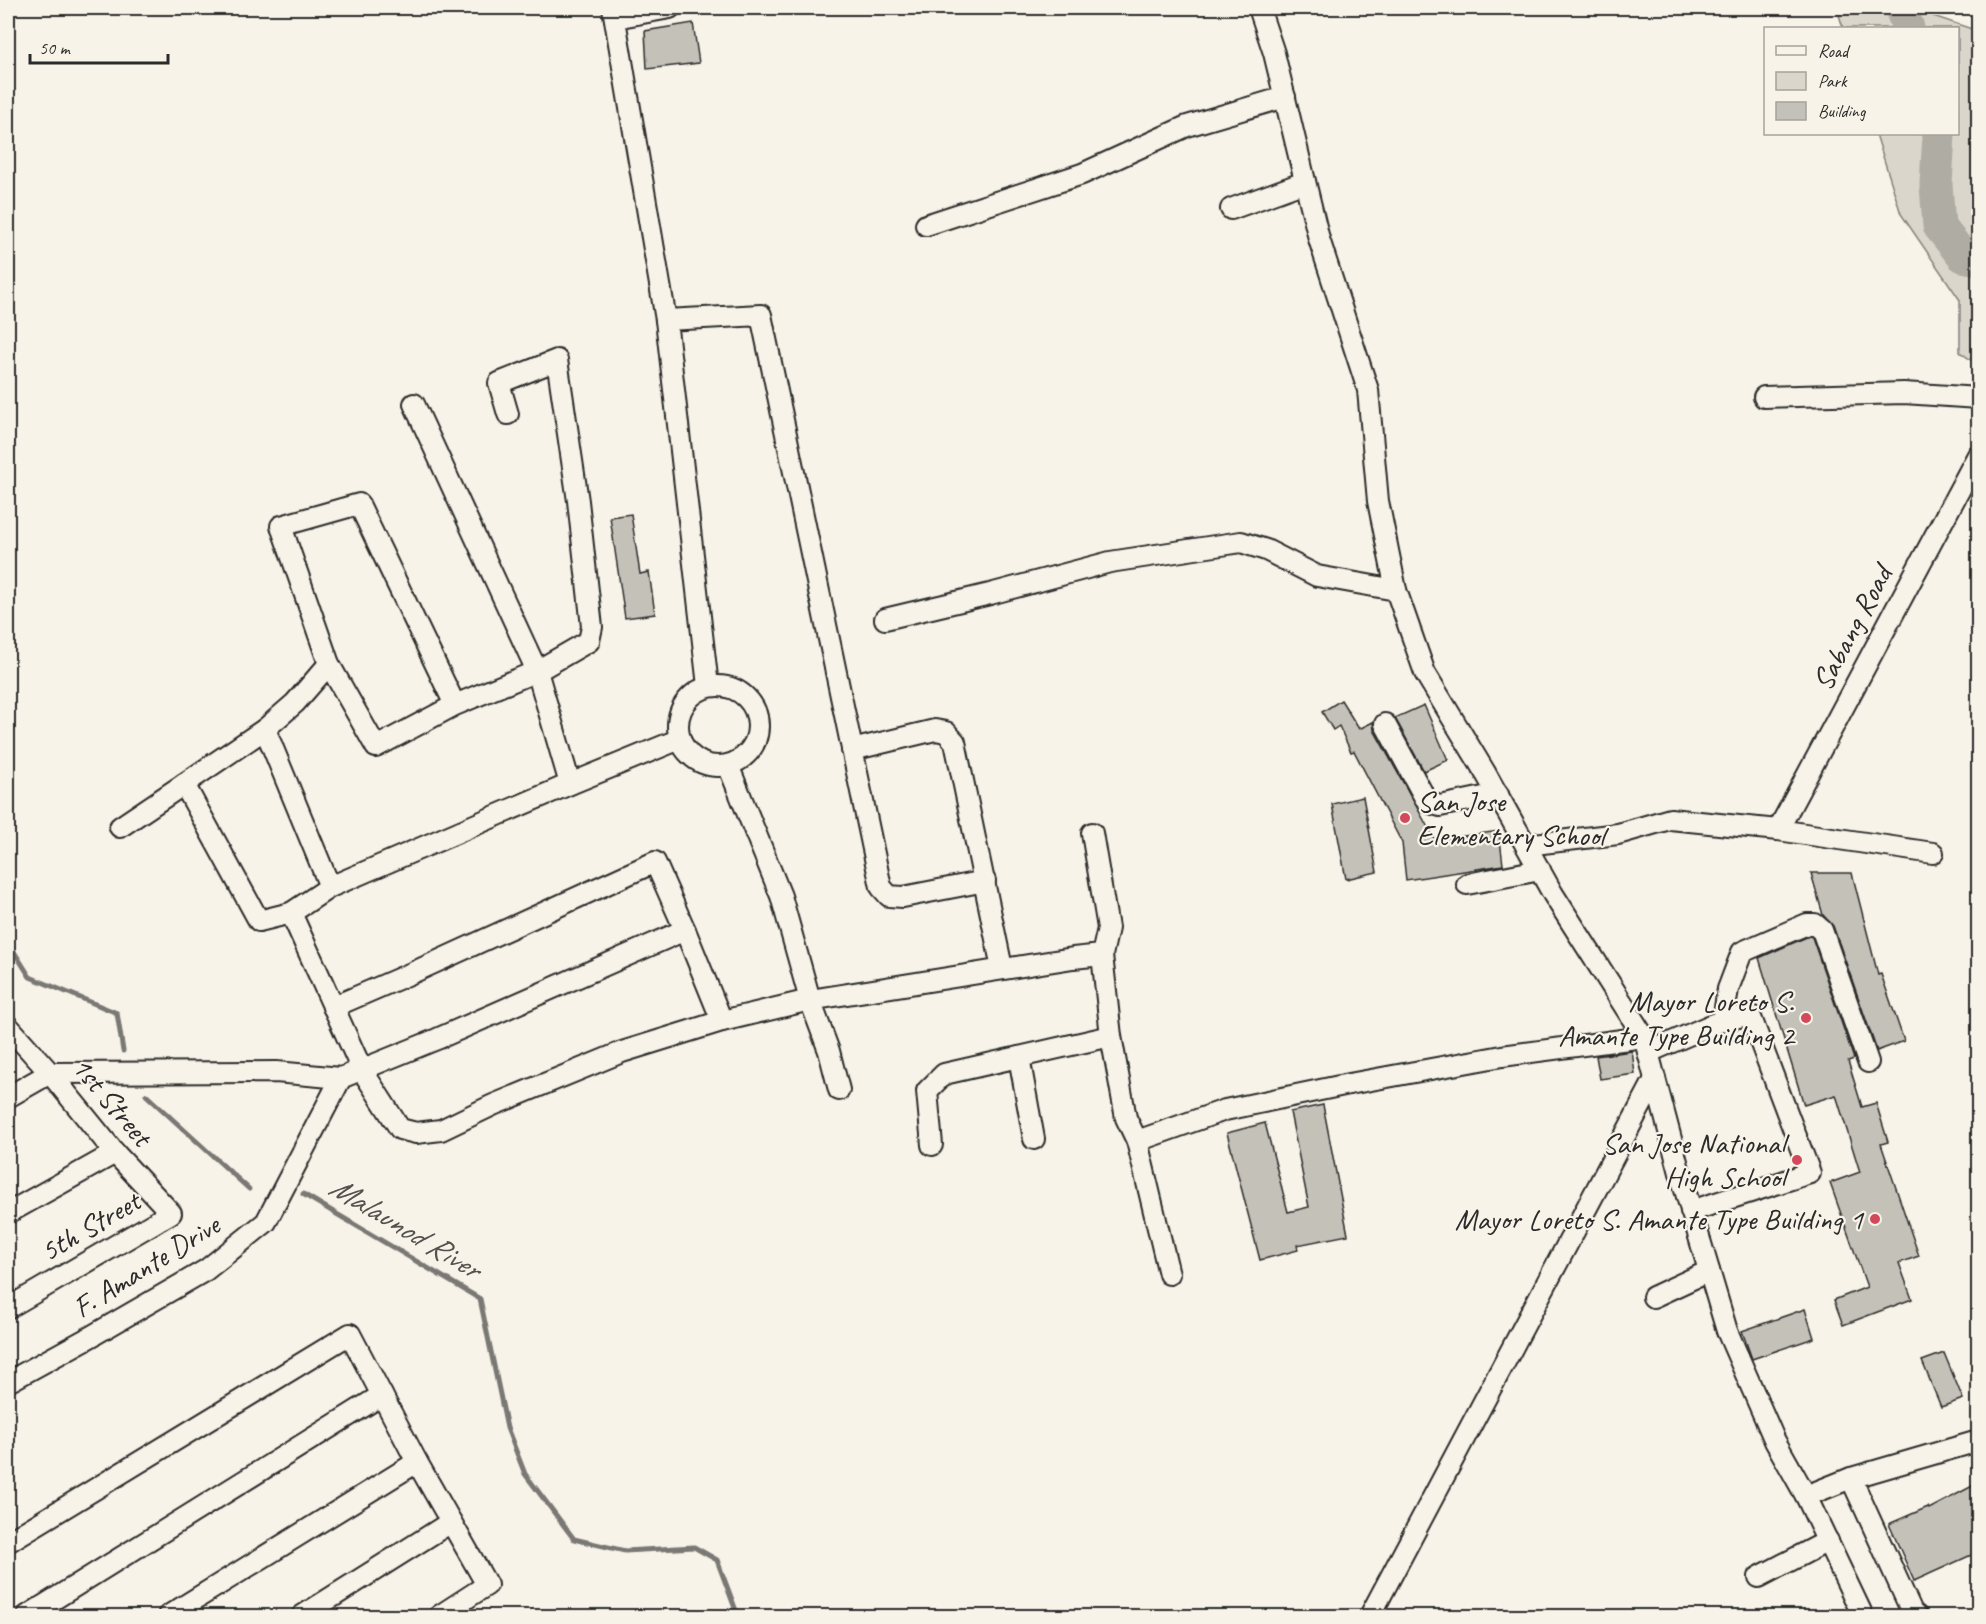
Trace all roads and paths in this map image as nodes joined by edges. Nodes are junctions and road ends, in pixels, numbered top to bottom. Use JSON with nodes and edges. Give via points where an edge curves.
{"nodes":[{"id":1,"x":670,"y":8,"type":"edge"},
{"id":2,"x":1259,"y":8,"type":"edge"},
{"id":3,"x":614,"y":13,"type":"edge"},
{"id":4,"x":1285,"y":97,"type":"junction"},
{"id":5,"x":1305,"y":182,"type":"junction"},
{"id":6,"x":1231,"y":209,"type":"dead end"},
{"id":7,"x":926,"y":225,"type":"dead end"},
{"id":8,"x":666,"y":320,"type":"junction"},
{"id":9,"x":1764,"y":397,"type":"dead end"},
{"id":10,"x":1978,"y":398,"type":"edge"},
{"id":11,"x":414,"y":404,"type":"dead end"},
{"id":12,"x":508,"y":414,"type":"dead end"},
{"id":13,"x":1978,"y":455,"type":"edge"},
{"id":14,"x":1396,"y":591,"type":"junction"},
{"id":15,"x":885,"y":619,"type":"dead end"},
{"id":16,"x":329,"y":664,"type":"junction"},
{"id":17,"x":537,"y":671,"type":"junction"},
{"id":18,"x":708,"y":686,"type":"junction"},
{"id":19,"x":455,"y":705,"type":"junction"},
{"id":20,"x":1385,"y":724,"type":"dead end"},
{"id":21,"x":265,"y":729,"type":"junction"},
{"id":22,"x":680,"y":739,"type":"junction"},
{"id":23,"x":852,"y":750,"type":"junction"},
{"id":24,"x":729,"y":765,"type":"junction"},
{"id":25,"x":184,"y":784,"type":"junction"},
{"id":26,"x":570,"y":784,"type":"junction"},
{"id":27,"x":1498,"y":794,"type":"junction"},
{"id":28,"x":120,"y":827,"type":"dead end"},
{"id":29,"x":1778,"y":830,"type":"junction"},
{"id":30,"x":1092,"y":833,"type":"dead end"},
{"id":31,"x":1526,"y":845,"type":"junction"},
{"id":32,"x":1933,"y":853,"type":"dead end"},
{"id":33,"x":1540,"y":870,"type":"junction"},
{"id":34,"x":985,"y":881,"type":"junction"},
{"id":35,"x":1467,"y":884,"type":"dead end"},
{"id":36,"x":330,"y":887,"type":"junction"},
{"id":37,"x":291,"y":913,"type":"junction"},
{"id":38,"x":685,"y":930,"type":"junction"},
{"id":39,"x":1102,"y":955,"type":"junction"},
{"id":40,"x":1002,"y":969,"type":"junction"},
{"id":41,"x":810,"y":1000,"type":"junction"},
{"id":42,"x":333,"y":1007,"type":"junction"},
{"id":43,"x":1723,"y":1020,"type":"junction"},
{"id":44,"x":722,"y":1021,"type":"junction"},
{"id":45,"x":8,"y":1026,"type":"edge"},
{"id":46,"x":1111,"y":1036,"type":"junction"},
{"id":47,"x":1647,"y":1045,"type":"junction"},
{"id":48,"x":1019,"y":1057,"type":"junction"},
{"id":49,"x":1868,"y":1062,"type":"dead end"},
{"id":50,"x":362,"y":1070,"type":"junction"},
{"id":51,"x":50,"y":1073,"type":"junction"},
{"id":52,"x":341,"y":1078,"type":"junction"},
{"id":53,"x":1655,"y":1079,"type":"junction"},
{"id":54,"x":839,"y":1090,"type":"dead end"},
{"id":55,"x":8,"y":1097,"type":"edge"},
{"id":56,"x":1034,"y":1139,"type":"dead end"},
{"id":57,"x":1137,"y":1141,"type":"junction"},
{"id":58,"x":932,"y":1145,"type":"dead end"},
{"id":59,"x":115,"y":1153,"type":"junction"},
{"id":60,"x":1691,"y":1211,"type":"junction"},
{"id":61,"x":8,"y":1213,"type":"edge"},
{"id":62,"x":171,"y":1213,"type":"joint"},
{"id":63,"x":1709,"y":1272,"type":"junction"},
{"id":64,"x":1169,"y":1274,"type":"dead end"},
{"id":65,"x":1653,"y":1296,"type":"dead end"},
{"id":66,"x":8,"y":1308,"type":"edge"},
{"id":67,"x":8,"y":1382,"type":"edge"},
{"id":68,"x":382,"y":1395,"type":"junction"},
{"id":69,"x":1978,"y":1441,"type":"edge"},
{"id":70,"x":417,"y":1462,"type":"junction"},
{"id":71,"x":1851,"y":1478,"type":"junction"},
{"id":72,"x":1806,"y":1496,"type":"junction"},
{"id":73,"x":451,"y":1522,"type":"junction"},
{"id":74,"x":1828,"y":1541,"type":"junction"},
{"id":75,"x":8,"y":1542,"type":"edge"},
{"id":76,"x":1759,"y":1577,"type":"dead end"},
{"id":77,"x":27,"y":1617,"type":"edge"},
{"id":78,"x":168,"y":1617,"type":"edge"},
{"id":79,"x":302,"y":1617,"type":"edge"},
{"id":80,"x":439,"y":1617,"type":"edge"},
{"id":81,"x":1370,"y":1617,"type":"edge"},
{"id":82,"x":1863,"y":1617,"type":"edge"},
{"id":83,"x":1917,"y":1617,"type":"edge"}],
"edges":[{"from":1,"to":3,"type":"street"},
{"from":2,"to":4,"type":"street"},
{"from":3,"to":8,"type":"street"},
{"from":4,"to":5,"type":"street"},
{"from":4,"to":7,"type":"street","via":[[1187,126],[1082,174]]},
{"from":5,"to":6,"type":"street"},
{"from":5,"to":14,"type":"street","via":[[1368,390],[1378,501]]},
{"from":8,"to":18,"type":"street"},
{"from":8,"to":23,"type":"street","via":[[761,315]]},
{"from":9,"to":10,"type":"street","via":[[1904,393]]},
{"from":11,"to":17,"type":"street"},
{"from":12,"to":17,"type":"street","via":[[499,383],[557,360],[592,627],[589,641]]},
{"from":13,"to":29,"type":"street","name":"Sabang Road"},
{"from":14,"to":15,"type":"street","via":[[1317,576],[1266,550],[1241,543],[1110,562]]},
{"from":14,"to":27,"type":"street","via":[[1425,673]]},
{"from":16,"to":19,"type":"street","via":[[376,747]]},
{"from":16,"to":19,"type":"street","via":[[280,526],[359,504]]},
{"from":16,"to":21,"type":"street","via":[[296,703]]},
{"from":17,"to":19,"type":"street"},
{"from":17,"to":26,"type":"street"},
{"from":18,"to":22,"type":"street","via":[[691,696],[679,713]]},
{"from":18,"to":24,"type":"street","via":[[736,689],[747,698],[757,716],[757,737],[751,750]]},
{"from":20,"to":27,"type":"street","via":[[1430,804],[1440,806]]},
{"from":21,"to":25,"type":"street"},
{"from":21,"to":36,"type":"street"},
{"from":22,"to":24,"type":"street","via":[[693,759],[704,765]]},
{"from":22,"to":26,"type":"street"},
{"from":23,"to":34,"type":"street","via":[[881,888],[889,896],[903,897]]},
{"from":23,"to":34,"type":"street","via":[[935,730],[946,732],[955,742]]},
{"from":24,"to":41,"type":"street","via":[[781,896]]},
{"from":25,"to":28,"type":"street"},
{"from":25,"to":37,"type":"street","via":[[260,921]]},
{"from":26,"to":36,"type":"street"},
{"from":27,"to":31,"type":"street"},
{"from":29,"to":31,"type":"street","via":[[1670,819],[1618,834]]},
{"from":29,"to":32,"type":"street"},
{"from":30,"to":39,"type":"street","via":[[1108,928]]},
{"from":31,"to":33,"type":"street"},
{"from":33,"to":35,"type":"street"},
{"from":33,"to":47,"type":"street"},
{"from":34,"to":40,"type":"street"},
{"from":36,"to":37,"type":"street"},
{"from":37,"to":42,"type":"street"},
{"from":38,"to":42,"type":"street","via":[[655,862]]},
{"from":38,"to":44,"type":"street"},
{"from":38,"to":50,"type":"street"},
{"from":39,"to":40,"type":"street"},
{"from":39,"to":46,"type":"street"},
{"from":40,"to":41,"type":"street"},
{"from":41,"to":44,"type":"street"},
{"from":41,"to":54,"type":"street"},
{"from":42,"to":50,"type":"street"},
{"from":43,"to":47,"type":"street"},
{"from":43,"to":49,"type":"street","via":[[1728,989],[1742,952],[1815,924],[1822,930]]},
{"from":43,"to":60,"type":"street","via":[[1750,1015],[1810,1173]]},
{"from":44,"to":50,"type":"street","via":[[622,1052],[441,1130],[416,1133],[400,1129]]},
{"from":45,"to":51,"type":"street","name":"1st Street"},
{"from":46,"to":48,"type":"street"},
{"from":46,"to":57,"type":"street","via":[[1126,1118]]},
{"from":47,"to":53,"type":"street"},
{"from":47,"to":57,"type":"street","via":[[1502,1056],[1337,1087],[1225,1110]]},
{"from":48,"to":56,"type":"street"},
{"from":48,"to":58,"type":"street","via":[[945,1074],[927,1091]]},
{"from":50,"to":52,"type":"street"},
{"from":51,"to":52,"type":"street","via":[[225,1071]]},
{"from":51,"to":55,"type":"street"},
{"from":51,"to":59,"type":"street","name":"1st Street"},
{"from":52,"to":67,"type":"street","name":"F. Amante Drive","via":[[266,1222],[206,1270]]},
{"from":53,"to":60,"type":"street"},
{"from":53,"to":81,"type":"street"},
{"from":57,"to":64,"type":"street"},
{"from":59,"to":61,"type":"street"},
{"from":59,"to":62,"type":"street","name":"1st Street"},
{"from":60,"to":63,"type":"street"},
{"from":62,"to":66,"type":"street","name":"5th Street"},
{"from":63,"to":65,"type":"street"},
{"from":63,"to":72,"type":"street","via":[[1727,1331],[1775,1440]]},
{"from":68,"to":70,"type":"street"},
{"from":68,"to":75,"type":"street","via":[[350,1334]]},
{"from":68,"to":77,"type":"street"},
{"from":69,"to":71,"type":"street"},
{"from":70,"to":73,"type":"street"},
{"from":70,"to":78,"type":"street"},
{"from":71,"to":72,"type":"street"},
{"from":71,"to":83,"type":"street"},
{"from":72,"to":74,"type":"street"},
{"from":73,"to":79,"type":"street"},
{"from":73,"to":80,"type":"street","via":[[487,1585]]},
{"from":74,"to":76,"type":"street"},
{"from":74,"to":82,"type":"street"}]}
